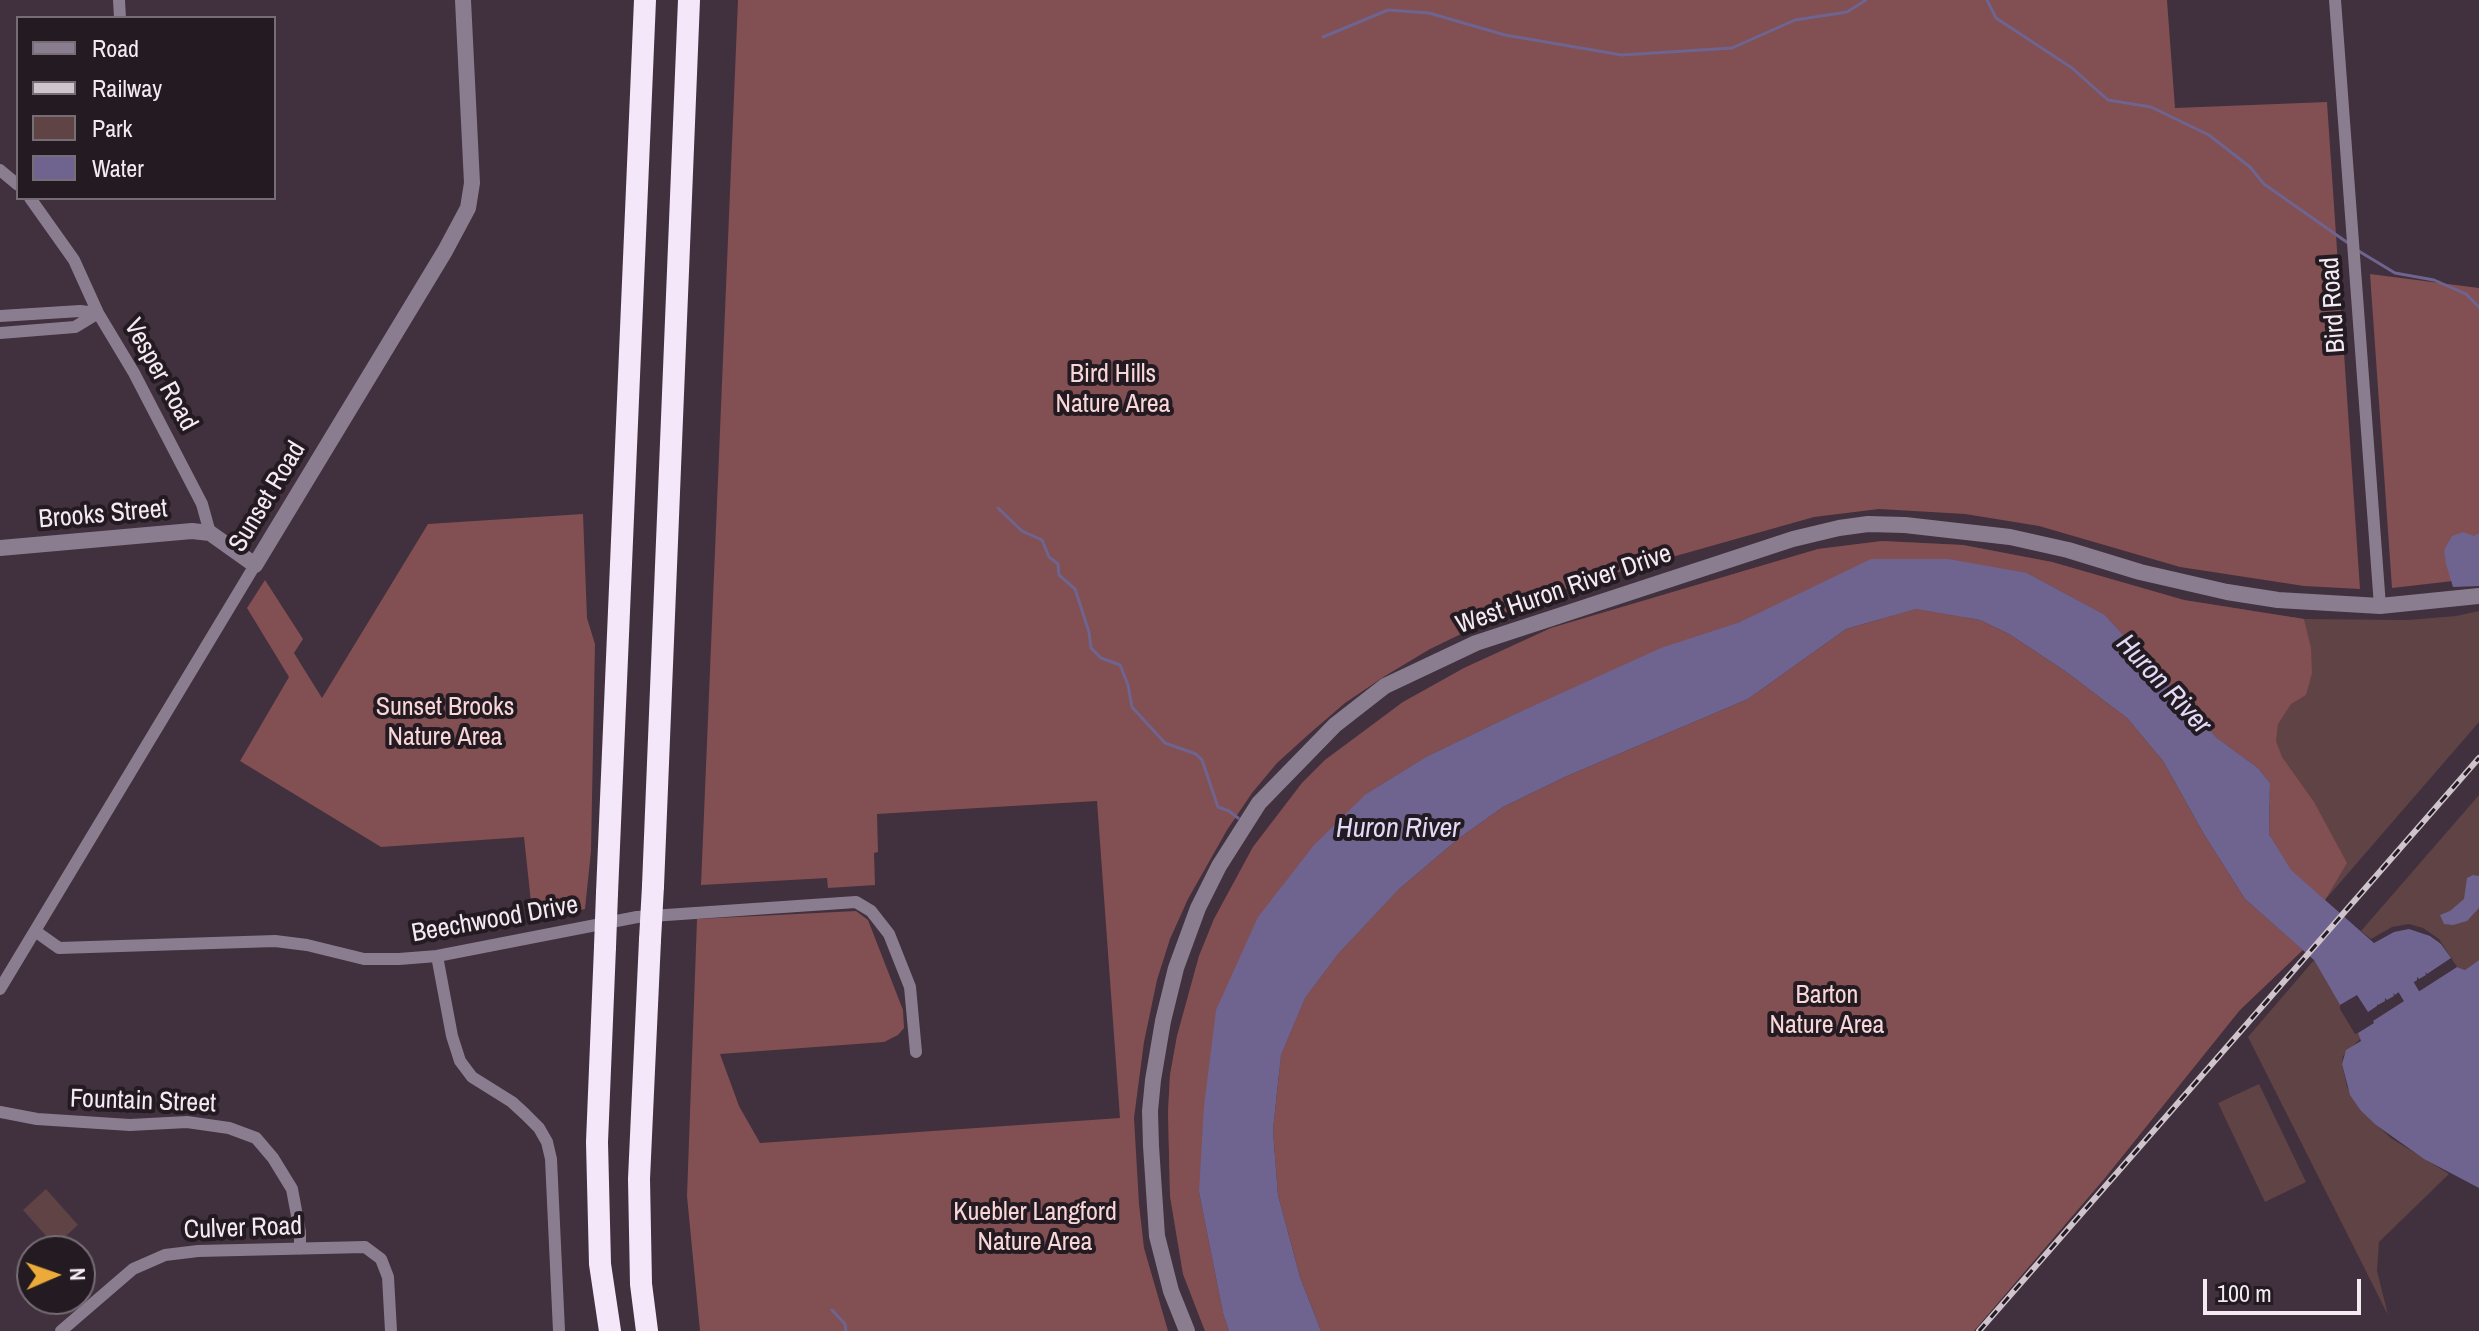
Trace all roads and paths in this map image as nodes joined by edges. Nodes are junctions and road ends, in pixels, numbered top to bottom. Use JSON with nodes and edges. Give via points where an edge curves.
{"nodes":[{"id":1,"x":463,"y":0,"type":"edge"},
{"id":2,"x":645,"y":0,"type":"edge"},
{"id":3,"x":689,"y":0,"type":"edge"},
{"id":4,"x":2335,"y":0,"type":"edge"},
{"id":5,"x":0,"y":170,"type":"edge"},
{"id":6,"x":16,"y":183,"type":"edge"},
{"id":7,"x":33,"y":200,"type":"edge"},
{"id":8,"x":98,"y":313,"type":"junction"},
{"id":9,"x":0,"y":316,"type":"edge"},
{"id":10,"x":0,"y":333,"type":"edge"},
{"id":11,"x":210,"y":533,"type":"junction"},
{"id":12,"x":0,"y":548,"type":"edge"},
{"id":13,"x":255,"y":565,"type":"junction"},
{"id":14,"x":2479,"y":596,"type":"edge"},
{"id":15,"x":2380,"y":606,"type":"junction"},
{"id":16,"x":35,"y":931,"type":"junction"},
{"id":17,"x":437,"y":956,"type":"junction"},
{"id":18,"x":0,"y":989,"type":"edge"},
{"id":19,"x":916,"y":1052,"type":"dead end"},
{"id":20,"x":0,"y":1112,"type":"edge"},
{"id":21,"x":300,"y":1249,"type":"junction"},
{"id":22,"x":61,"y":1331,"type":"edge"},
{"id":23,"x":391,"y":1331,"type":"edge"},
{"id":24,"x":559,"y":1331,"type":"edge"},
{"id":25,"x":610,"y":1331,"type":"edge"},
{"id":26,"x":647,"y":1331,"type":"edge"},
{"id":27,"x":1187,"y":1331,"type":"edge"}],
"edges":[{"from":1,"to":13,"type":"street","name":"Sunset Road","via":[[472,183],[468,208]]},
{"from":2,"to":25,"type":"highway","bridge":true,"via":[[597,1142],[600,1264]]},
{"from":3,"to":26,"type":"highway","bridge":true,"via":[[639,1179]]},
{"from":4,"to":15,"type":"street","name":"Bird Road"},
{"from":5,"to":6,"type":"street"},
{"from":7,"to":8,"type":"street","name":"Vesper Road","via":[[74,260]]},
{"from":8,"to":9,"type":"street"},
{"from":8,"to":10,"type":"street","via":[[75,327]]},
{"from":8,"to":11,"type":"street","name":"Vesper Road","via":[[170,441],[202,504]]},
{"from":11,"to":12,"type":"street","name":"Brooks Street"},
{"from":11,"to":13,"type":"street"},
{"from":13,"to":16,"type":"street","name":"Sunset Road"},
{"from":14,"to":15,"type":"street","name":"West Huron River Drive"},
{"from":15,"to":27,"type":"street","name":"West Huron River Drive","via":[[2252,596],[2010,537],[1868,524],[1793,539],[1534,623],[1476,643],[1385,686],[1335,725],[1259,803],[1219,866],[1176,968],[1150,1111],[1152,1197],[1171,1291]]},
{"from":16,"to":17,"type":"street","name":"Beechwood Drive","via":[[59,948],[275,941],[364,959]]},
{"from":16,"to":18,"type":"street","name":"Sunset Road"},
{"from":17,"to":19,"type":"street","name":"Beechwood Drive","via":[[637,917],[856,902],[889,934],[910,987]]},
{"from":17,"to":24,"type":"street","via":[[460,1061],[472,1077],[525,1114],[547,1142]]},
{"from":20,"to":21,"type":"street","name":"Fountain Street","via":[[130,1125],[187,1122],[256,1138],[292,1189]]},
{"from":21,"to":22,"type":"street","name":"Culver Road","via":[[165,1255],[133,1269]]},
{"from":21,"to":23,"type":"street","name":"Culver Road","via":[[365,1247],[381,1259],[388,1277]]}]}
